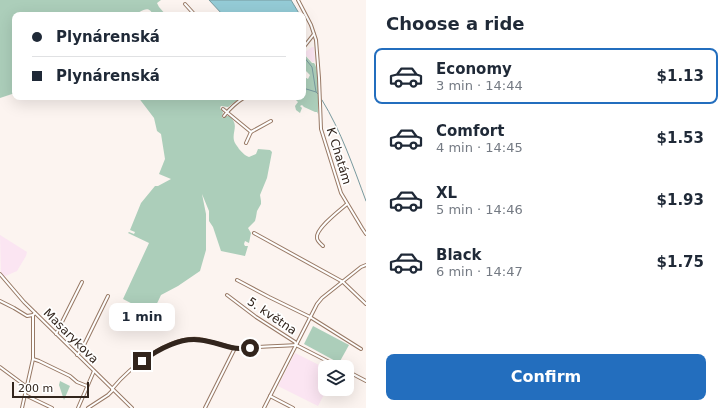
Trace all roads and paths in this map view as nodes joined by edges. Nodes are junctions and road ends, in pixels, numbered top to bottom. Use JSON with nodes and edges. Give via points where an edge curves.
{"nodes":[{"id":1,"x":298,"y":0,"type":"edge"},
{"id":2,"x":185,"y":4,"type":"dead end"},
{"id":3,"x":192,"y":12,"type":"edge"},
{"id":4,"x":304,"y":12,"type":"edge"},
{"id":5,"x":306,"y":15,"type":"edge"},
{"id":6,"x":314,"y":34,"type":"junction"},
{"id":7,"x":306,"y":44,"type":"edge"},
{"id":8,"x":241,"y":100,"type":"edge"},
{"id":9,"x":223,"y":109,"type":"dead end"},
{"id":10,"x":227,"y":112,"type":"junction"},
{"id":11,"x":224,"y":116,"type":"dead end"},
{"id":12,"x":270,"y":121,"type":"dead end"},
{"id":13,"x":251,"y":132,"type":"junction"},
{"id":14,"x":246,"y":143,"type":"dead end"},
{"id":15,"x":347,"y":204,"type":"junction"},
{"id":16,"x":254,"y":233,"type":"dead end"},
{"id":17,"x":366,"y":234,"type":"edge"},
{"id":18,"x":323,"y":246,"type":"dead end"},
{"id":19,"x":366,"y":265,"type":"edge"},
{"id":20,"x":0,"y":274,"type":"edge"},
{"id":21,"x":237,"y":280,"type":"dead end"},
{"id":22,"x":82,"y":282,"type":"dead end"},
{"id":23,"x":343,"y":282,"type":"junction"},
{"id":24,"x":227,"y":295,"type":"dead end"},
{"id":25,"x":108,"y":296,"type":"dead end"},
{"id":26,"x":0,"y":301,"type":"edge"},
{"id":27,"x":366,"y":304,"type":"edge"},
{"id":28,"x":34,"y":314,"type":"junction"},
{"id":29,"x":310,"y":317,"type":"junction"},
{"id":30,"x":56,"y":334,"type":"junction"},
{"id":31,"x":296,"y":345,"type":"junction"},
{"id":32,"x":235,"y":348,"type":"junction"},
{"id":33,"x":361,"y":349,"type":"dead end"},
{"id":34,"x":77,"y":355,"type":"junction"},
{"id":35,"x":33,"y":359,"type":"junction"},
{"id":36,"x":325,"y":360,"type":"edge"},
{"id":37,"x":0,"y":367,"type":"edge"},
{"id":38,"x":94,"y":371,"type":"junction"},
{"id":39,"x":354,"y":375,"type":"edge"},
{"id":40,"x":366,"y":381,"type":"edge"},
{"id":41,"x":27,"y":386,"type":"junction"},
{"id":42,"x":87,"y":386,"type":"junction"},
{"id":43,"x":112,"y":390,"type":"junction"},
{"id":44,"x":25,"y":394,"type":"junction"},
{"id":45,"x":270,"y":396,"type":"junction"},
{"id":46,"x":22,"y":408,"type":"edge"},
{"id":47,"x":52,"y":408,"type":"edge"},
{"id":48,"x":78,"y":408,"type":"edge"},
{"id":49,"x":88,"y":408,"type":"edge"},
{"id":50,"x":132,"y":408,"type":"edge"},
{"id":51,"x":205,"y":408,"type":"edge"},
{"id":52,"x":264,"y":408,"type":"edge"},
{"id":53,"x":293,"y":408,"type":"edge"}],
"edges":[{"from":1,"to":4,"type":"street","name":"K Chatám"},
{"from":2,"to":3,"type":"street"},
{"from":5,"to":6,"type":"street","name":"K Chatám"},
{"from":6,"to":7,"type":"street"},
{"from":6,"to":15,"type":"street","name":"K Chatám","via":[[321,129],[341,193]]},
{"from":8,"to":10,"type":"street"},
{"from":9,"to":10,"type":"street"},
{"from":10,"to":11,"type":"street"},
{"from":10,"to":13,"type":"street"},
{"from":12,"to":13,"type":"street"},
{"from":13,"to":14,"type":"street"},
{"from":15,"to":17,"type":"street","name":"K Chatám"},
{"from":15,"to":18,"type":"street","via":[[317,233],[317,238]]},
{"from":16,"to":23,"type":"street"},
{"from":19,"to":23,"type":"street","name":"5. května"},
{"from":20,"to":28,"type":"street","name":"Masarykova"},
{"from":21,"to":29,"type":"street"},
{"from":22,"to":30,"type":"street"},
{"from":23,"to":27,"type":"street"},
{"from":23,"to":29,"type":"street","name":"5. května","via":[[319,301]]},
{"from":24,"to":31,"type":"street","name":"5. května"},
{"from":25,"to":34,"type":"street"},
{"from":26,"to":28,"type":"street","via":[[27,316]]},
{"from":28,"to":30,"type":"street","name":"Masarykova"},
{"from":28,"to":35,"type":"street"},
{"from":29,"to":31,"type":"street","name":"5. května"},
{"from":29,"to":33,"type":"street"},
{"from":30,"to":34,"type":"street","name":"Masarykova"},
{"from":31,"to":32,"type":"street"},
{"from":31,"to":36,"type":"street"},
{"from":31,"to":45,"type":"street"},
{"from":32,"to":43,"type":"street","via":[[199,339],[170,345],[134,366],[119,379]]},
{"from":32,"to":51,"type":"street"},
{"from":34,"to":38,"type":"street","name":"Masarykova"},
{"from":35,"to":41,"type":"street"},
{"from":35,"to":42,"type":"street"},
{"from":37,"to":41,"type":"street"},
{"from":38,"to":42,"type":"street"},
{"from":38,"to":43,"type":"street","name":"Masarykova"},
{"from":39,"to":40,"type":"street"},
{"from":41,"to":44,"type":"street"},
{"from":42,"to":48,"type":"street"},
{"from":43,"to":49,"type":"street"},
{"from":43,"to":50,"type":"street","name":"Masarykova"},
{"from":44,"to":46,"type":"street"},
{"from":44,"to":47,"type":"street"},
{"from":45,"to":52,"type":"street"},
{"from":45,"to":53,"type":"street"}]}
